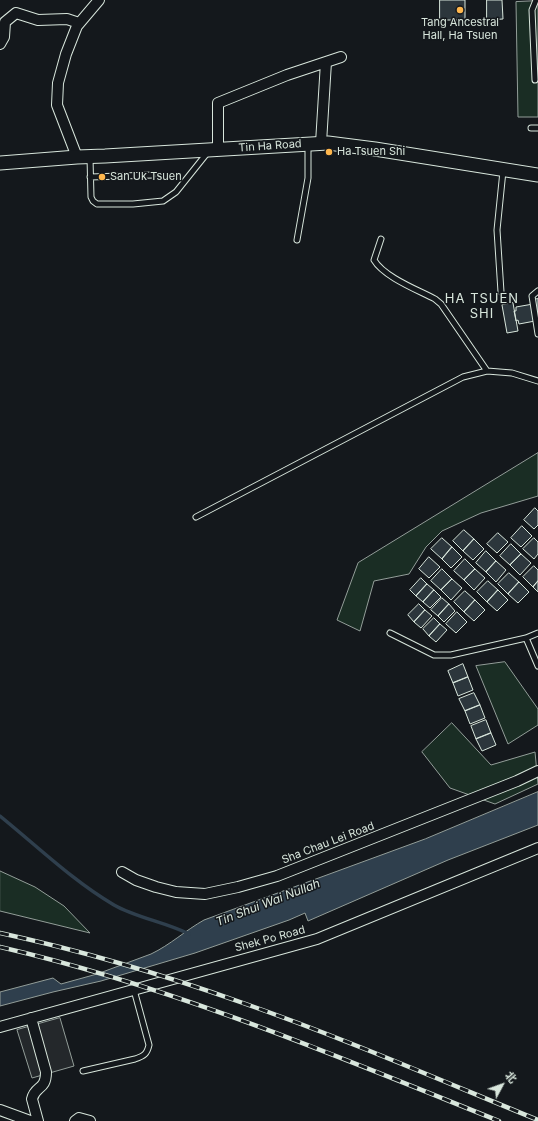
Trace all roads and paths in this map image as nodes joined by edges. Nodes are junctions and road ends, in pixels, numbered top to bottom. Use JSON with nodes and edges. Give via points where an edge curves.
{"nodes":[{"id":1,"x":536,"y":0,"type":"edge"},
{"id":2,"x":93,"y":2,"type":"edge"},
{"id":3,"x":79,"y":23,"type":"junction"},
{"id":4,"x":0,"y":44,"type":"edge"},
{"id":5,"x":341,"y":58,"type":"dead end"},
{"id":6,"x":326,"y":62,"type":"junction"},
{"id":7,"x":535,"y":80,"type":"dead end"},
{"id":8,"x":531,"y":128,"type":"dead end"},
{"id":9,"x":538,"y":128,"type":"edge"},
{"id":10,"x":308,"y":143,"type":"junction"},
{"id":11,"x":321,"y":143,"type":"junction"},
{"id":12,"x":214,"y":149,"type":"junction"},
{"id":13,"x":84,"y":157,"type":"junction"},
{"id":14,"x":0,"y":163,"type":"edge"},
{"id":15,"x":504,"y":170,"type":"junction"},
{"id":16,"x":153,"y":175,"type":"dead end"},
{"id":17,"x":538,"y":175,"type":"edge"},
{"id":18,"x":90,"y":177,"type":"junction"},
{"id":19,"x":381,"y":238,"type":"dead end"},
{"id":20,"x":297,"y":240,"type":"dead end"},
{"id":21,"x":538,"y":291,"type":"edge"},
{"id":22,"x":501,"y":292,"type":"dead end"},
{"id":23,"x":538,"y":334,"type":"edge"},
{"id":24,"x":486,"y":371,"type":"junction"},
{"id":25,"x":538,"y":381,"type":"edge"},
{"id":26,"x":196,"y":517,"type":"dead end"},
{"id":27,"x":390,"y":633,"type":"dead end"},
{"id":28,"x":538,"y":633,"type":"edge"},
{"id":29,"x":526,"y":638,"type":"junction"},
{"id":30,"x":538,"y":666,"type":"edge"},
{"id":31,"x":538,"y":771,"type":"edge"},
{"id":32,"x":538,"y":848,"type":"edge"},
{"id":33,"x":122,"y":872,"type":"dead end"},
{"id":34,"x":134,"y":989,"type":"junction"},
{"id":35,"x":31,"y":1018,"type":"junction"},
{"id":36,"x":0,"y":1027,"type":"edge"},
{"id":37,"x":83,"y":1071,"type":"dead end"},
{"id":38,"x":0,"y":1110,"type":"edge"},
{"id":39,"x":30,"y":1121,"type":"edge"},
{"id":40,"x":38,"y":1121,"type":"edge"},
{"id":41,"x":75,"y":1121,"type":"edge"},
{"id":42,"x":90,"y":1121,"type":"edge"}],
"edges":[{"from":1,"to":7,"type":"lane","via":[[532,10]]},
{"from":2,"to":3,"type":"street"},
{"from":3,"to":4,"type":"street","via":[[67,19],[38,20],[16,13],[5,22],[4,37]]},
{"from":3,"to":13,"type":"street","via":[[66,54],[58,83],[57,105]]},
{"from":5,"to":6,"type":"street"},
{"from":6,"to":11,"type":"street"},
{"from":6,"to":12,"type":"street","via":[[218,103]]},
{"from":8,"to":9,"type":"lane"},
{"from":10,"to":11,"type":"street","name":"Tin Ha Road"},
{"from":10,"to":12,"type":"street","name":"Tin Ha Road"},
{"from":10,"to":20,"type":"lane","via":[[308,178]]},
{"from":11,"to":15,"type":"street","name":"Tin Ha Road","via":[[346,144]]},
{"from":12,"to":13,"type":"street","name":"Tin Ha Road"},
{"from":12,"to":18,"type":"lane","via":[[176,192],[163,201],[97,204],[91,197]]},
{"from":13,"to":14,"type":"street","name":"Tin Ha Road"},
{"from":13,"to":18,"type":"lane"},
{"from":15,"to":17,"type":"street","name":"Tin Ha Road"},
{"from":15,"to":22,"type":"lane","via":[[497,230]]},
{"from":16,"to":18,"type":"lane"},
{"from":19,"to":24,"type":"lane","via":[[374,260],[378,267],[441,304]]},
{"from":21,"to":23,"type":"lane","via":[[532,296]]},
{"from":24,"to":25,"type":"lane","via":[[512,373]]},
{"from":24,"to":26,"type":"lane","via":[[463,377]]},
{"from":27,"to":29,"type":"lane","via":[[434,655],[451,655]]},
{"from":28,"to":29,"type":"lane"},
{"from":29,"to":30,"type":"lane"},
{"from":31,"to":33,"type":"street","name":"Sha Chau Lei Road","via":[[277,876],[238,887],[205,894],[176,892],[136,880]]},
{"from":32,"to":34,"type":"street","name":"Shek Po Road","via":[[317,939]]},
{"from":34,"to":35,"type":"street","name":"Shek Po Road"},
{"from":34,"to":37,"type":"lane","via":[[149,1045],[148,1052],[136,1059]]},
{"from":35,"to":36,"type":"street","name":"Shek Po Road"},
{"from":35,"to":40,"type":"street","via":[[46,1072],[46,1080],[32,1098]]},
{"from":38,"to":39,"type":"street"},
{"from":41,"to":42,"type":"street","via":[[80,1118]]}]}
